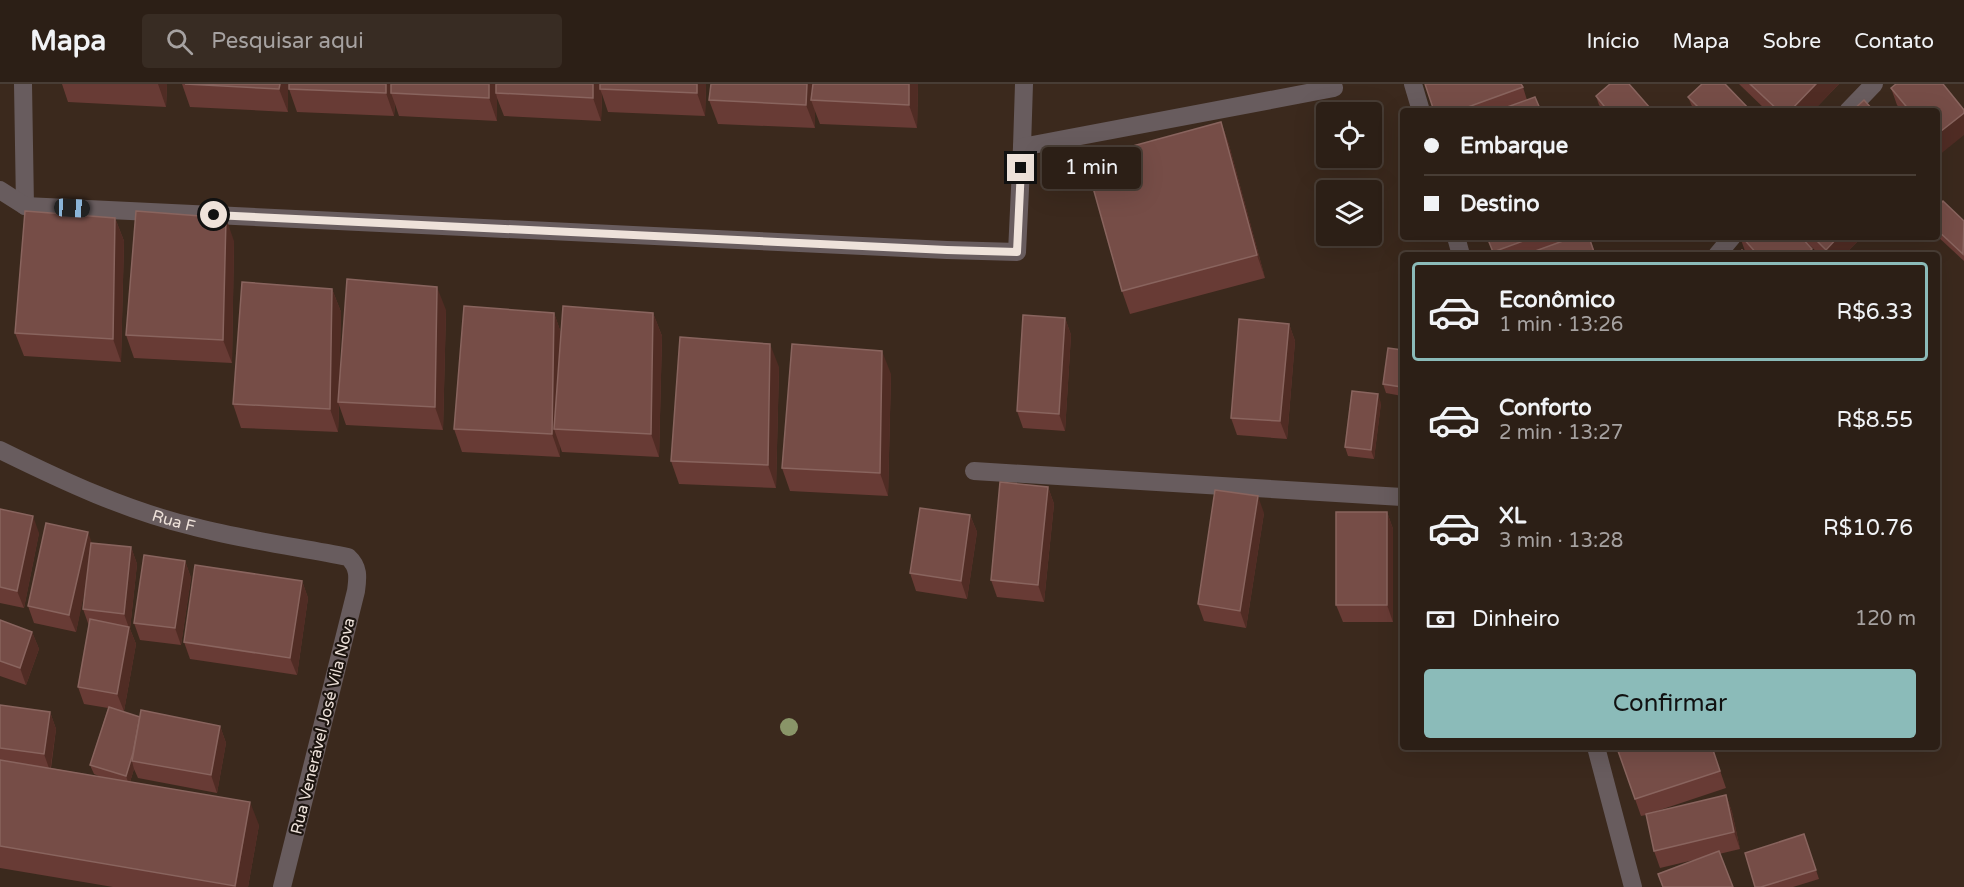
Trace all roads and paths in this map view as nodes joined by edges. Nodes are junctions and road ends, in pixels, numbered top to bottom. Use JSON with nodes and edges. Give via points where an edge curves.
{"nodes":[{"id":1,"x":23,"y":84,"type":"edge"},
{"id":2,"x":1023,"y":84,"type":"edge"},
{"id":3,"x":1413,"y":84,"type":"edge"},
{"id":4,"x":1874,"y":84,"type":"edge"},
{"id":5,"x":1334,"y":88,"type":"dead end"},
{"id":6,"x":1420,"y":108,"type":"edge"},
{"id":7,"x":1851,"y":108,"type":"edge"},
{"id":8,"x":1022,"y":147,"type":"junction"},
{"id":9,"x":0,"y":190,"type":"edge"},
{"id":10,"x":25,"y":206,"type":"junction"},
{"id":11,"x":1730,"y":240,"type":"edge"},
{"id":12,"x":1720,"y":252,"type":"edge"},
{"id":13,"x":0,"y":450,"type":"edge"},
{"id":14,"x":974,"y":471,"type":"dead end"},
{"id":15,"x":1400,"y":497,"type":"edge"},
{"id":16,"x":355,"y":564,"type":"joint"},
{"id":17,"x":1597,"y":750,"type":"edge"},
{"id":18,"x":282,"y":887,"type":"edge"},
{"id":19,"x":1633,"y":887,"type":"edge"}],
"edges":[{"from":1,"to":10,"type":"street"},
{"from":2,"to":8,"type":"street"},
{"from":3,"to":6,"type":"street"},
{"from":4,"to":7,"type":"street"},
{"from":5,"to":8,"type":"street"},
{"from":8,"to":10,"type":"street","via":[[1017,252]]},
{"from":9,"to":10,"type":"street"},
{"from":11,"to":12,"type":"street"},
{"from":13,"to":16,"type":"street","name":"Rua F","via":[[140,511],[195,527],[348,557]]},
{"from":14,"to":15,"type":"street"},
{"from":16,"to":18,"type":"street","name":"Rua Venerável José Vila Nova","via":[[356,591]]},
{"from":17,"to":19,"type":"street"}]}
